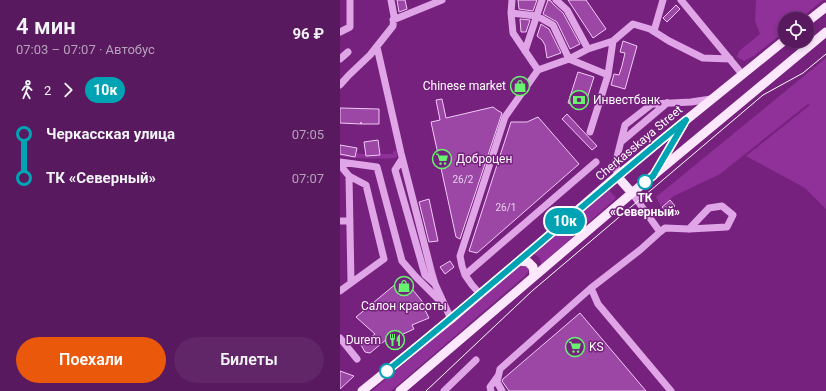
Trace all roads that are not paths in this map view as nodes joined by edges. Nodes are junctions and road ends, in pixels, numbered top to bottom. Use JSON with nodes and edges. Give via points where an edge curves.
{"nodes":[{"id":1,"x":350,"y":0,"type":"edge"},
{"id":2,"x":391,"y":0,"type":"edge"},
{"id":3,"x":442,"y":0,"type":"edge"},
{"id":4,"x":512,"y":0,"type":"edge"},
{"id":5,"x":542,"y":0,"type":"edge"},
{"id":6,"x":556,"y":0,"type":"edge"},
{"id":7,"x":663,"y":0,"type":"edge"},
{"id":8,"x":681,"y":0,"type":"edge"},
{"id":9,"x":825,"y":8,"type":"edge"},
{"id":10,"x":511,"y":13,"type":"junction"},
{"id":11,"x":537,"y":16,"type":"junction"},
{"id":12,"x":814,"y":17,"type":"edge"},
{"id":13,"x":393,"y":20,"type":"junction"},
{"id":14,"x":654,"y":31,"type":"junction"},
{"id":15,"x":340,"y":32,"type":"edge"},
{"id":16,"x":826,"y":32,"type":"edge"},
{"id":17,"x":613,"y":41,"type":"junction"},
{"id":18,"x":378,"y":46,"type":"junction"},
{"id":19,"x":778,"y":46,"type":"edge"},
{"id":20,"x":588,"y":49,"type":"junction"},
{"id":21,"x":525,"y":51,"type":"junction"},
{"id":22,"x":348,"y":52,"type":"dead end"},
{"id":23,"x":340,"y":59,"type":"edge"},
{"id":24,"x":568,"y":59,"type":"junction"},
{"id":25,"x":730,"y":59,"type":"junction"},
{"id":26,"x":538,"y":70,"type":"junction"},
{"id":27,"x":742,"y":74,"type":"junction"},
{"id":28,"x":608,"y":75,"type":"junction"},
{"id":29,"x":340,"y":85,"type":"edge"},
{"id":30,"x":711,"y":99,"type":"junction"},
{"id":31,"x":686,"y":120,"type":"junction"},
{"id":32,"x":590,"y":132,"type":"dead end"},
{"id":33,"x":596,"y":162,"type":"dead end"},
{"id":34,"x":340,"y":165,"type":"edge"},
{"id":35,"x":349,"y":176,"type":"junction"},
{"id":36,"x":617,"y":176,"type":"junction"},
{"id":37,"x":653,"y":176,"type":"junction"},
{"id":38,"x":632,"y":193,"type":"junction"},
{"id":39,"x":340,"y":221,"type":"edge"},
{"id":40,"x":350,"y":221,"type":"junction"},
{"id":41,"x":688,"y":229,"type":"junction"},
{"id":42,"x":660,"y":232,"type":"junction"},
{"id":43,"x":519,"y":261,"type":"junction"},
{"id":44,"x":466,"y":275,"type":"junction"},
{"id":45,"x":534,"y":276,"type":"junction"},
{"id":46,"x":351,"y":282,"type":"junction"},
{"id":47,"x":591,"y":288,"type":"junction"},
{"id":48,"x":340,"y":291,"type":"edge"},
{"id":49,"x":480,"y":294,"type":"junction"},
{"id":50,"x":445,"y":306,"type":"junction"},
{"id":51,"x":451,"y":319,"type":"junction"},
{"id":52,"x":340,"y":338,"type":"edge"},
{"id":53,"x":357,"y":359,"type":"dead end"},
{"id":54,"x":476,"y":360,"type":"dead end"},
{"id":55,"x":498,"y":376,"type":"junction"},
{"id":56,"x":362,"y":391,"type":"edge"},
{"id":57,"x":400,"y":391,"type":"edge"},
{"id":58,"x":444,"y":391,"type":"edge"},
{"id":59,"x":491,"y":391,"type":"edge"},
{"id":60,"x":502,"y":391,"type":"edge"},
{"id":61,"x":671,"y":391,"type":"edge"}],
"edges":[{"from":1,"to":15,"type":"lane","via":[[350,27]]},
{"from":2,"to":13,"type":"lane"},
{"from":3,"to":13,"type":"lane"},
{"from":4,"to":10,"type":"lane"},
{"from":5,"to":11,"type":"lane"},
{"from":6,"to":20,"type":"lane","via":[[567,10]]},
{"from":7,"to":14,"type":"lane"},
{"from":8,"to":25,"type":"lane"},
{"from":9,"to":12,"type":"main road"},
{"from":10,"to":11,"type":"lane"},
{"from":10,"to":21,"type":"lane","via":[[513,33]]},
{"from":11,"to":21,"type":"lane"},
{"from":11,"to":24,"type":"lane","via":[[553,25]]},
{"from":13,"to":18,"type":"lane","via":[[393,26]]},
{"from":14,"to":17,"type":"lane","via":[[633,24]]},
{"from":14,"to":25,"type":"lane","via":[[703,58]]},
{"from":16,"to":37,"type":"main road"},
{"from":17,"to":20,"type":"lane"},
{"from":17,"to":28,"type":"lane"},
{"from":18,"to":29,"type":"lane"},
{"from":18,"to":50,"type":"lane","via":[[402,159],[435,284]]},
{"from":19,"to":27,"type":"main road","name":"Cherkasskaya Street"},
{"from":20,"to":24,"type":"lane"},
{"from":21,"to":26,"type":"lane"},
{"from":22,"to":23,"type":"lane"},
{"from":24,"to":26,"type":"lane"},
{"from":24,"to":28,"type":"lane"},
{"from":25,"to":27,"type":"lane"},
{"from":26,"to":44,"type":"lane","via":[[505,117],[460,256]]},
{"from":27,"to":30,"type":"main road","name":"Cherkasskaya Street"},
{"from":28,"to":32,"type":"lane"},
{"from":30,"to":31,"type":"main road","name":"Cherkasskaya Street"},
{"from":30,"to":36,"type":"lane","via":[[652,104],[626,125],[616,161]]},
{"from":31,"to":36,"type":"main road","name":"Cherkasskaya Street"},
{"from":31,"to":37,"type":"main road"},
{"from":33,"to":44,"type":"lane"},
{"from":34,"to":35,"type":"lane"},
{"from":34,"to":50,"type":"lane","via":[[377,167],[402,261]]},
{"from":35,"to":40,"type":"lane"},
{"from":35,"to":46,"type":"lane","via":[[366,185],[384,259]]},
{"from":36,"to":38,"type":"main road"},
{"from":36,"to":43,"type":"main road","name":"Cherkasskaya Street"},
{"from":37,"to":38,"type":"main road"},
{"from":38,"to":42,"type":"lane"},
{"from":38,"to":45,"type":"main road"},
{"from":39,"to":40,"type":"lane"},
{"from":40,"to":46,"type":"lane"},
{"from":41,"to":41,"type":"lane","via":[[727,227],[733,215],[722,206],[709,208]]},
{"from":41,"to":42,"type":"lane","via":[[665,228]]},
{"from":42,"to":47,"type":"lane"},
{"from":43,"to":45,"type":"main road","via":[[528,262],[533,267]]},
{"from":43,"to":49,"type":"main road","name":"Cherkasskaya Street"},
{"from":44,"to":49,"type":"lane"},
{"from":45,"to":57,"type":"main road"},
{"from":46,"to":48,"type":"lane"},
{"from":47,"to":55,"type":"lane","via":[[500,369]]},
{"from":47,"to":61,"type":"lane","via":[[598,304]]},
{"from":49,"to":51,"type":"main road","name":"Cherkasskaya Street"},
{"from":50,"to":51,"type":"lane"},
{"from":51,"to":56,"type":"main road","name":"Cherkasskaya Street"},
{"from":52,"to":53,"type":"lane"},
{"from":54,"to":58,"type":"lane"},
{"from":55,"to":59,"type":"lane","via":[[490,388]]},
{"from":55,"to":60,"type":"lane","via":[[497,382]]}]}
